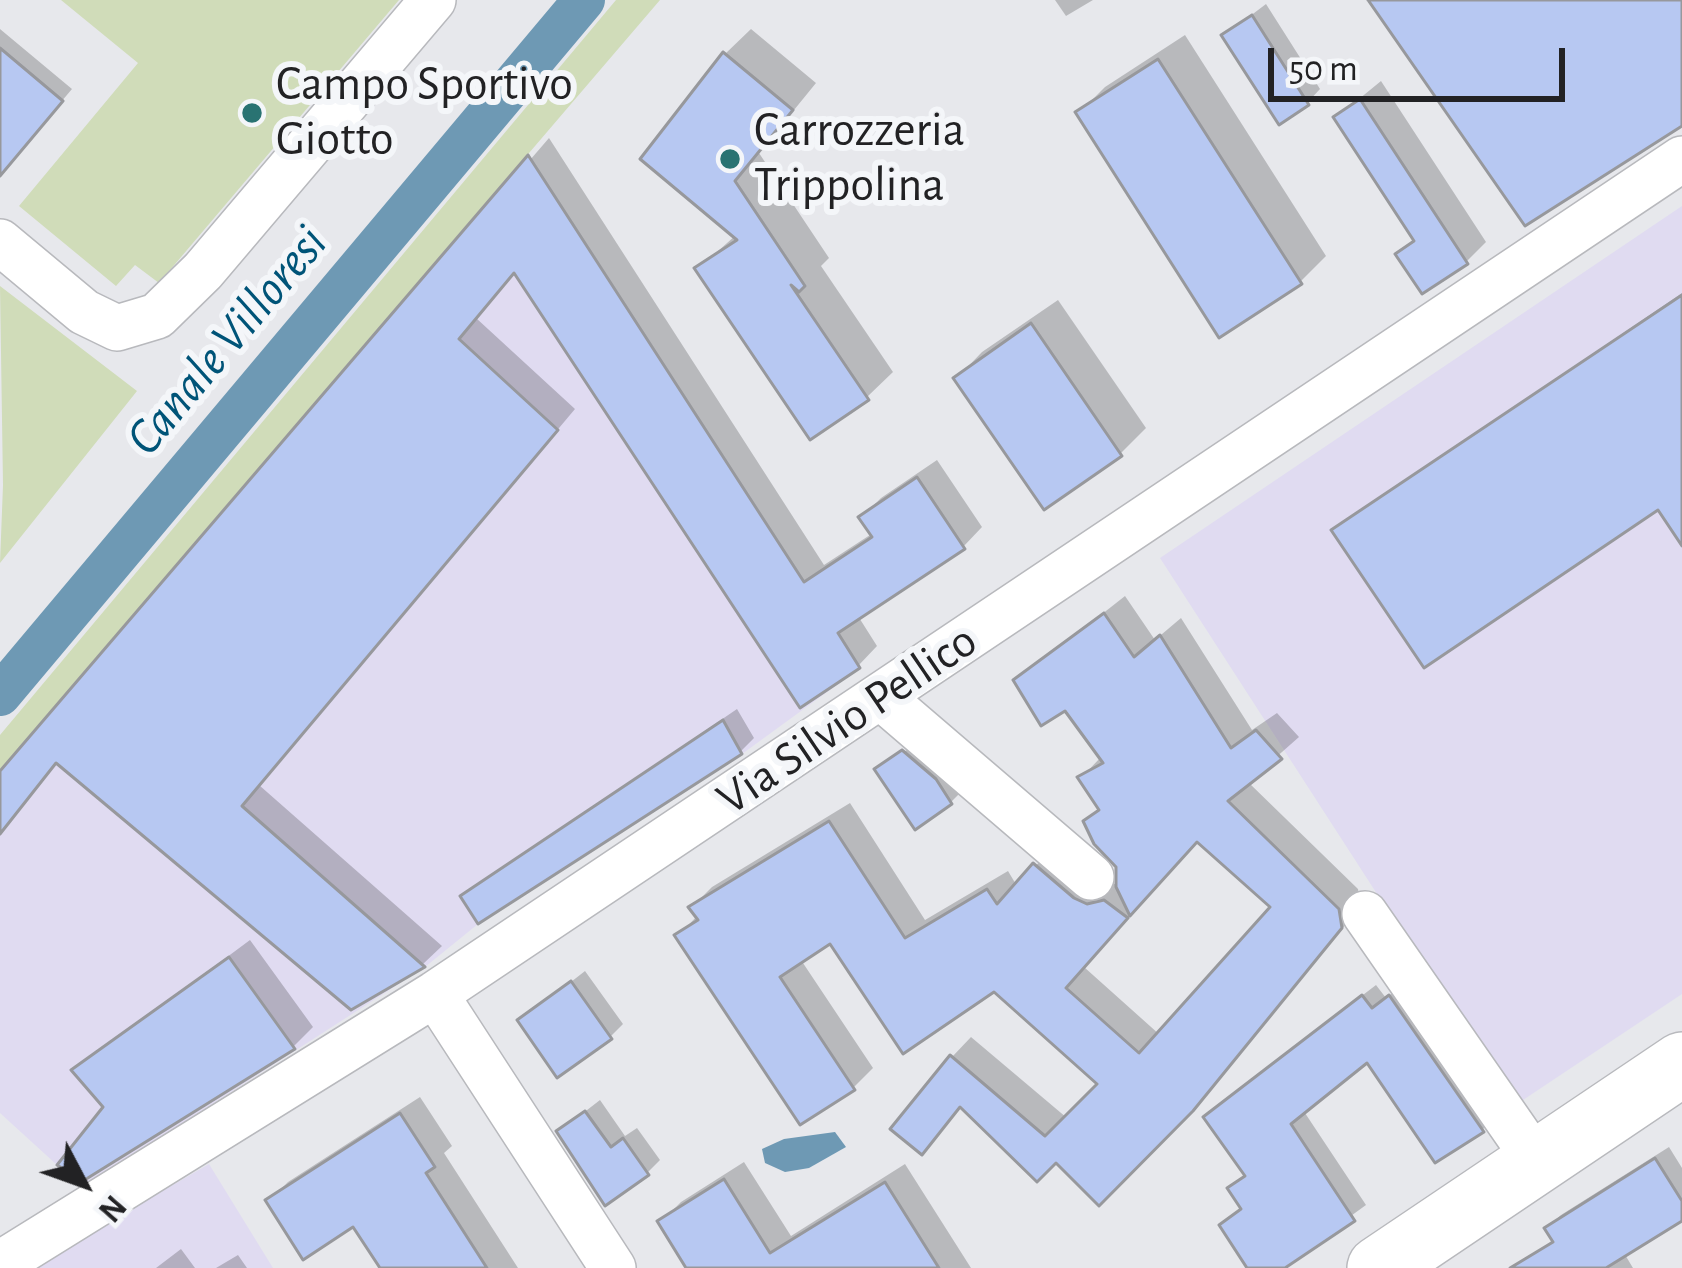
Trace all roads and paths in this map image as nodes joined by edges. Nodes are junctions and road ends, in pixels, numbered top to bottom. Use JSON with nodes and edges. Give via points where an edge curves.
{"nodes":[{"id":1,"x":434,"y":0,"type":"edge"},
{"id":2,"x":1682,"y":159,"type":"edge"},
{"id":3,"x":0,"y":242,"type":"edge"},
{"id":4,"x":881,"y":697,"type":"junction"},
{"id":5,"x":1091,"y":877,"type":"dead end"},
{"id":6,"x":1365,"y":914,"type":"dead end"},
{"id":7,"x":435,"y":994,"type":"junction"},
{"id":8,"x":1682,"y":1064,"type":"edge"},
{"id":9,"x":1537,"y":1162,"type":"junction"},
{"id":10,"x":0,"y":1264,"type":"edge"},
{"id":11,"x":613,"y":1268,"type":"edge"},
{"id":12,"x":1379,"y":1268,"type":"edge"}],
"edges":[{"from":1,"to":3,"type":"street","via":[[157,316],[117,328],[84,312]]},
{"from":2,"to":4,"type":"street","name":"Via Silvio Pellico"},
{"from":4,"to":5,"type":"street"},
{"from":4,"to":7,"type":"street","name":"Via Silvio Pellico"},
{"from":6,"to":9,"type":"street"},
{"from":7,"to":10,"type":"street","name":"Via Silvio Pellico"},
{"from":7,"to":11,"type":"street"},
{"from":8,"to":9,"type":"street"},
{"from":9,"to":12,"type":"street"}]}
